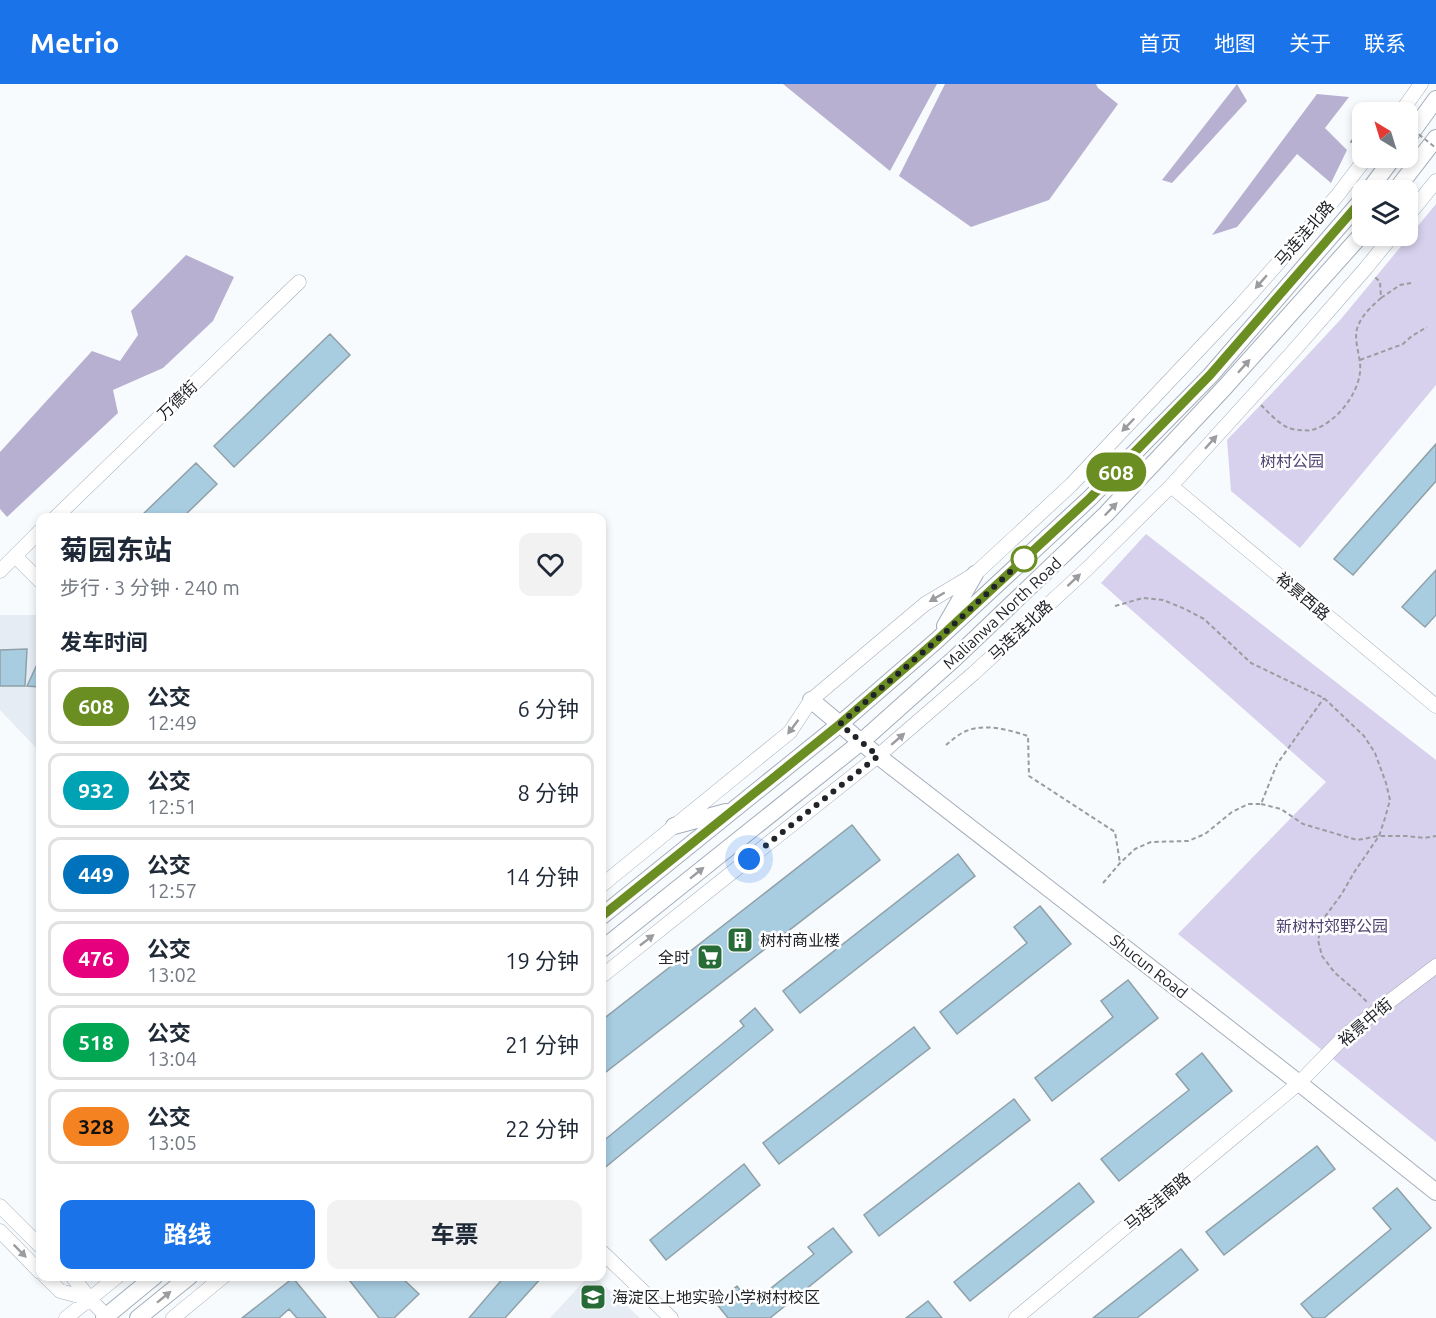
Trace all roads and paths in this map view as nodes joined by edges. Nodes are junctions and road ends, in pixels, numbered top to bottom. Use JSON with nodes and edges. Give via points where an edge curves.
{"nodes":[{"id":1,"x":1421,"y":84,"type":"edge"},
{"id":2,"x":1436,"y":99,"type":"edge"},
{"id":3,"x":1409,"y":102,"type":"edge"},
{"id":4,"x":1418,"y":124,"type":"edge"},
{"id":5,"x":1418,"y":134,"type":"edge"},
{"id":6,"x":1436,"y":138,"type":"edge"},
{"id":7,"x":1436,"y":148,"type":"edge"},
{"id":8,"x":1358,"y":168,"type":"edge"},
{"id":9,"x":1404,"y":180,"type":"edge"},
{"id":10,"x":1436,"y":181,"type":"edge"},
{"id":11,"x":1418,"y":203,"type":"edge"},
{"id":12,"x":1352,"y":212,"type":"edge"},
{"id":13,"x":1352,"y":245,"type":"edge"},
{"id":14,"x":1384,"y":246,"type":"edge"},
{"id":15,"x":1366,"y":268,"type":"junction"},
{"id":16,"x":299,"y":282,"type":"dead end"},
{"id":17,"x":1411,"y":283,"type":"dead end"},
{"id":18,"x":1381,"y":298,"type":"junction"},
{"id":19,"x":1427,"y":327,"type":"dead end"},
{"id":20,"x":1360,"y":360,"type":"junction"},
{"id":21,"x":1252,"y":396,"type":"junction"},
{"id":22,"x":1171,"y":486,"type":"junction"},
{"id":23,"x":60,"y":513,"type":"edge"},
{"id":24,"x":36,"y":535,"type":"edge"},
{"id":25,"x":15,"y":556,"type":"junction"},
{"id":26,"x":0,"y":571,"type":"edge"},
{"id":27,"x":975,"y":574,"type":"junction"},
{"id":28,"x":36,"y":577,"type":"edge"},
{"id":29,"x":1115,"y":606,"type":"dead end"},
{"id":30,"x":936,"y":641,"type":"junction"},
{"id":31,"x":1324,"y":698,"type":"junction"},
{"id":32,"x":811,"y":700,"type":"junction"},
{"id":33,"x":1436,"y":706,"type":"edge"},
{"id":34,"x":840,"y":724,"type":"junction"},
{"id":35,"x":861,"y":742,"type":"junction"},
{"id":36,"x":946,"y":745,"type":"dead end"},
{"id":37,"x":878,"y":756,"type":"junction"},
{"id":38,"x":1261,"y":804,"type":"junction"},
{"id":39,"x":733,"y":811,"type":"junction"},
{"id":40,"x":674,"y":826,"type":"junction"},
{"id":41,"x":1379,"y":836,"type":"junction"},
{"id":42,"x":1436,"y":836,"type":"edge"},
{"id":43,"x":1120,"y":863,"type":"junction"},
{"id":44,"x":606,"y":882,"type":"edge"},
{"id":45,"x":1103,"y":883,"type":"dead end"},
{"id":46,"x":606,"y":913,"type":"edge"},
{"id":47,"x":606,"y":946,"type":"edge"},
{"id":48,"x":1436,"y":966,"type":"edge"},
{"id":49,"x":606,"y":973,"type":"edge"},
{"id":50,"x":1376,"y":1011,"type":"junction"},
{"id":51,"x":1299,"y":1083,"type":"junction"},
{"id":52,"x":1436,"y":1192,"type":"edge"},
{"id":53,"x":0,"y":1206,"type":"edge"},
{"id":54,"x":0,"y":1231,"type":"edge"},
{"id":55,"x":36,"y":1242,"type":"edge"},
{"id":56,"x":606,"y":1256,"type":"edge"},
{"id":57,"x":36,"y":1268,"type":"edge"},
{"id":58,"x":50,"y":1281,"type":"edge"},
{"id":59,"x":76,"y":1281,"type":"edge"},
{"id":60,"x":111,"y":1281,"type":"edge"},
{"id":61,"x":149,"y":1281,"type":"edge"},
{"id":62,"x":184,"y":1281,"type":"edge"},
{"id":63,"x":218,"y":1281,"type":"edge"},
{"id":64,"x":90,"y":1299,"type":"junction"},
{"id":65,"x":106,"y":1317,"type":"edge"},
{"id":66,"x":66,"y":1318,"type":"edge"},
{"id":67,"x":138,"y":1318,"type":"edge"},
{"id":68,"x":173,"y":1318,"type":"edge"},
{"id":69,"x":671,"y":1318,"type":"edge"},
{"id":70,"x":1016,"y":1318,"type":"edge"}],
"edges":[{"from":1,"to":3,"type":"street"},
{"from":2,"to":4,"type":"main road"},
{"from":5,"to":7,"type":"path","bridge":true},
{"from":6,"to":9,"type":"main road"},
{"from":8,"to":27,"type":"street","name":"马连洼北路","one_way":true,"via":[[1170,381],[1071,485]]},
{"from":10,"to":11,"type":"street"},
{"from":12,"to":30,"type":"main road","name":"Malianwa North Road","via":[[1194,392],[1090,498]]},
{"from":35,"to":13,"type":"main road","name":"Malianwa North Road","one_way":true,"via":[[1106,514]]},
{"from":14,"to":15,"type":"street","name":"马连洼北路"},
{"from":15,"to":18,"type":"path","via":[[1380,282]]},
{"from":15,"to":21,"type":"street","name":"马连洼北路"},
{"from":16,"to":23,"type":"street","name":"万德街"},
{"from":17,"to":18,"type":"path","via":[[1400,285]]},
{"from":18,"to":20,"type":"path","via":[[1358,325],[1355,335]]},
{"from":19,"to":20,"type":"path","via":[[1404,344]]},
{"from":20,"to":21,"type":"path","via":[[1360,373],[1345,406],[1327,423],[1311,431],[1290,429]]},
{"from":22,"to":21,"type":"street","name":"马连洼北路","one_way":true},
{"from":22,"to":33,"type":"street","name":"裕景西路"},
{"from":37,"to":22,"type":"street","name":"马连洼北路","one_way":true,"via":[[991,657]]},
{"from":24,"to":25,"type":"street"},
{"from":25,"to":26,"type":"street"},
{"from":25,"to":28,"type":"street"},
{"from":27,"to":30,"type":"main road"},
{"from":27,"to":32,"type":"street","name":"马连洼北路","one_way":true,"via":[[925,604]]},
{"from":29,"to":31,"type":"path","via":[[1143,598],[1163,600],[1185,609],[1204,619],[1251,663]]},
{"from":30,"to":34,"type":"main road","name":"Malianwa North Road"},
{"from":31,"to":38,"type":"path","via":[[1278,764]]},
{"from":31,"to":41,"type":"path","via":[[1364,736],[1375,753],[1390,800]]},
{"from":32,"to":34,"type":"main road","name":"Shucun Road"},
{"from":32,"to":40,"type":"street","name":"马连洼北路","one_way":true,"via":[[790,732]]},
{"from":34,"to":35,"type":"main road","name":"Shucun Road"},
{"from":34,"to":39,"type":"main road","name":"Malianwa North Road"},
{"from":35,"to":37,"type":"main road","name":"Shucun Road"},
{"from":47,"to":35,"type":"main road","name":"Malianwa North Road","one_way":true},
{"from":36,"to":43,"type":"path","via":[[978,728],[1007,729],[1028,736],[1029,776],[1115,832]]},
{"from":49,"to":37,"type":"street","name":"马连洼北路","one_way":true},
{"from":37,"to":51,"type":"main road","name":"Shucun Road"},
{"from":38,"to":41,"type":"path","via":[[1281,809],[1303,824],[1357,840]]},
{"from":38,"to":43,"type":"path","via":[[1248,804],[1232,812],[1205,834],[1188,841],[1143,845]]},
{"from":39,"to":40,"type":"main road"},
{"from":39,"to":46,"type":"main road","name":"Malianwa North Road"},
{"from":40,"to":44,"type":"street","name":"马连洼北路"},
{"from":41,"to":42,"type":"path"},
{"from":41,"to":50,"type":"path","via":[[1324,918],[1318,940],[1322,956],[1335,973]]},
{"from":43,"to":45,"type":"path"},
{"from":48,"to":50,"type":"street","name":"裕景中街"},
{"from":50,"to":51,"type":"street","name":"裕景中街","via":[[1348,1033]]},
{"from":51,"to":52,"type":"main road","name":"Shucun Road"},
{"from":51,"to":70,"type":"street","name":"马连洼南路"},
{"from":53,"to":55,"type":"street"},
{"from":54,"to":57,"type":"street","one_way":true},
{"from":56,"to":69,"type":"street"},
{"from":58,"to":64,"type":"street","via":[[60,1291]]},
{"from":59,"to":64,"type":"street"},
{"from":60,"to":64,"type":"street"},
{"from":61,"to":65,"type":"main road"},
{"from":67,"to":62,"type":"main road","one_way":true},
{"from":63,"to":68,"type":"street"},
{"from":64,"to":65,"type":"street"},
{"from":64,"to":66,"type":"street"}]}
